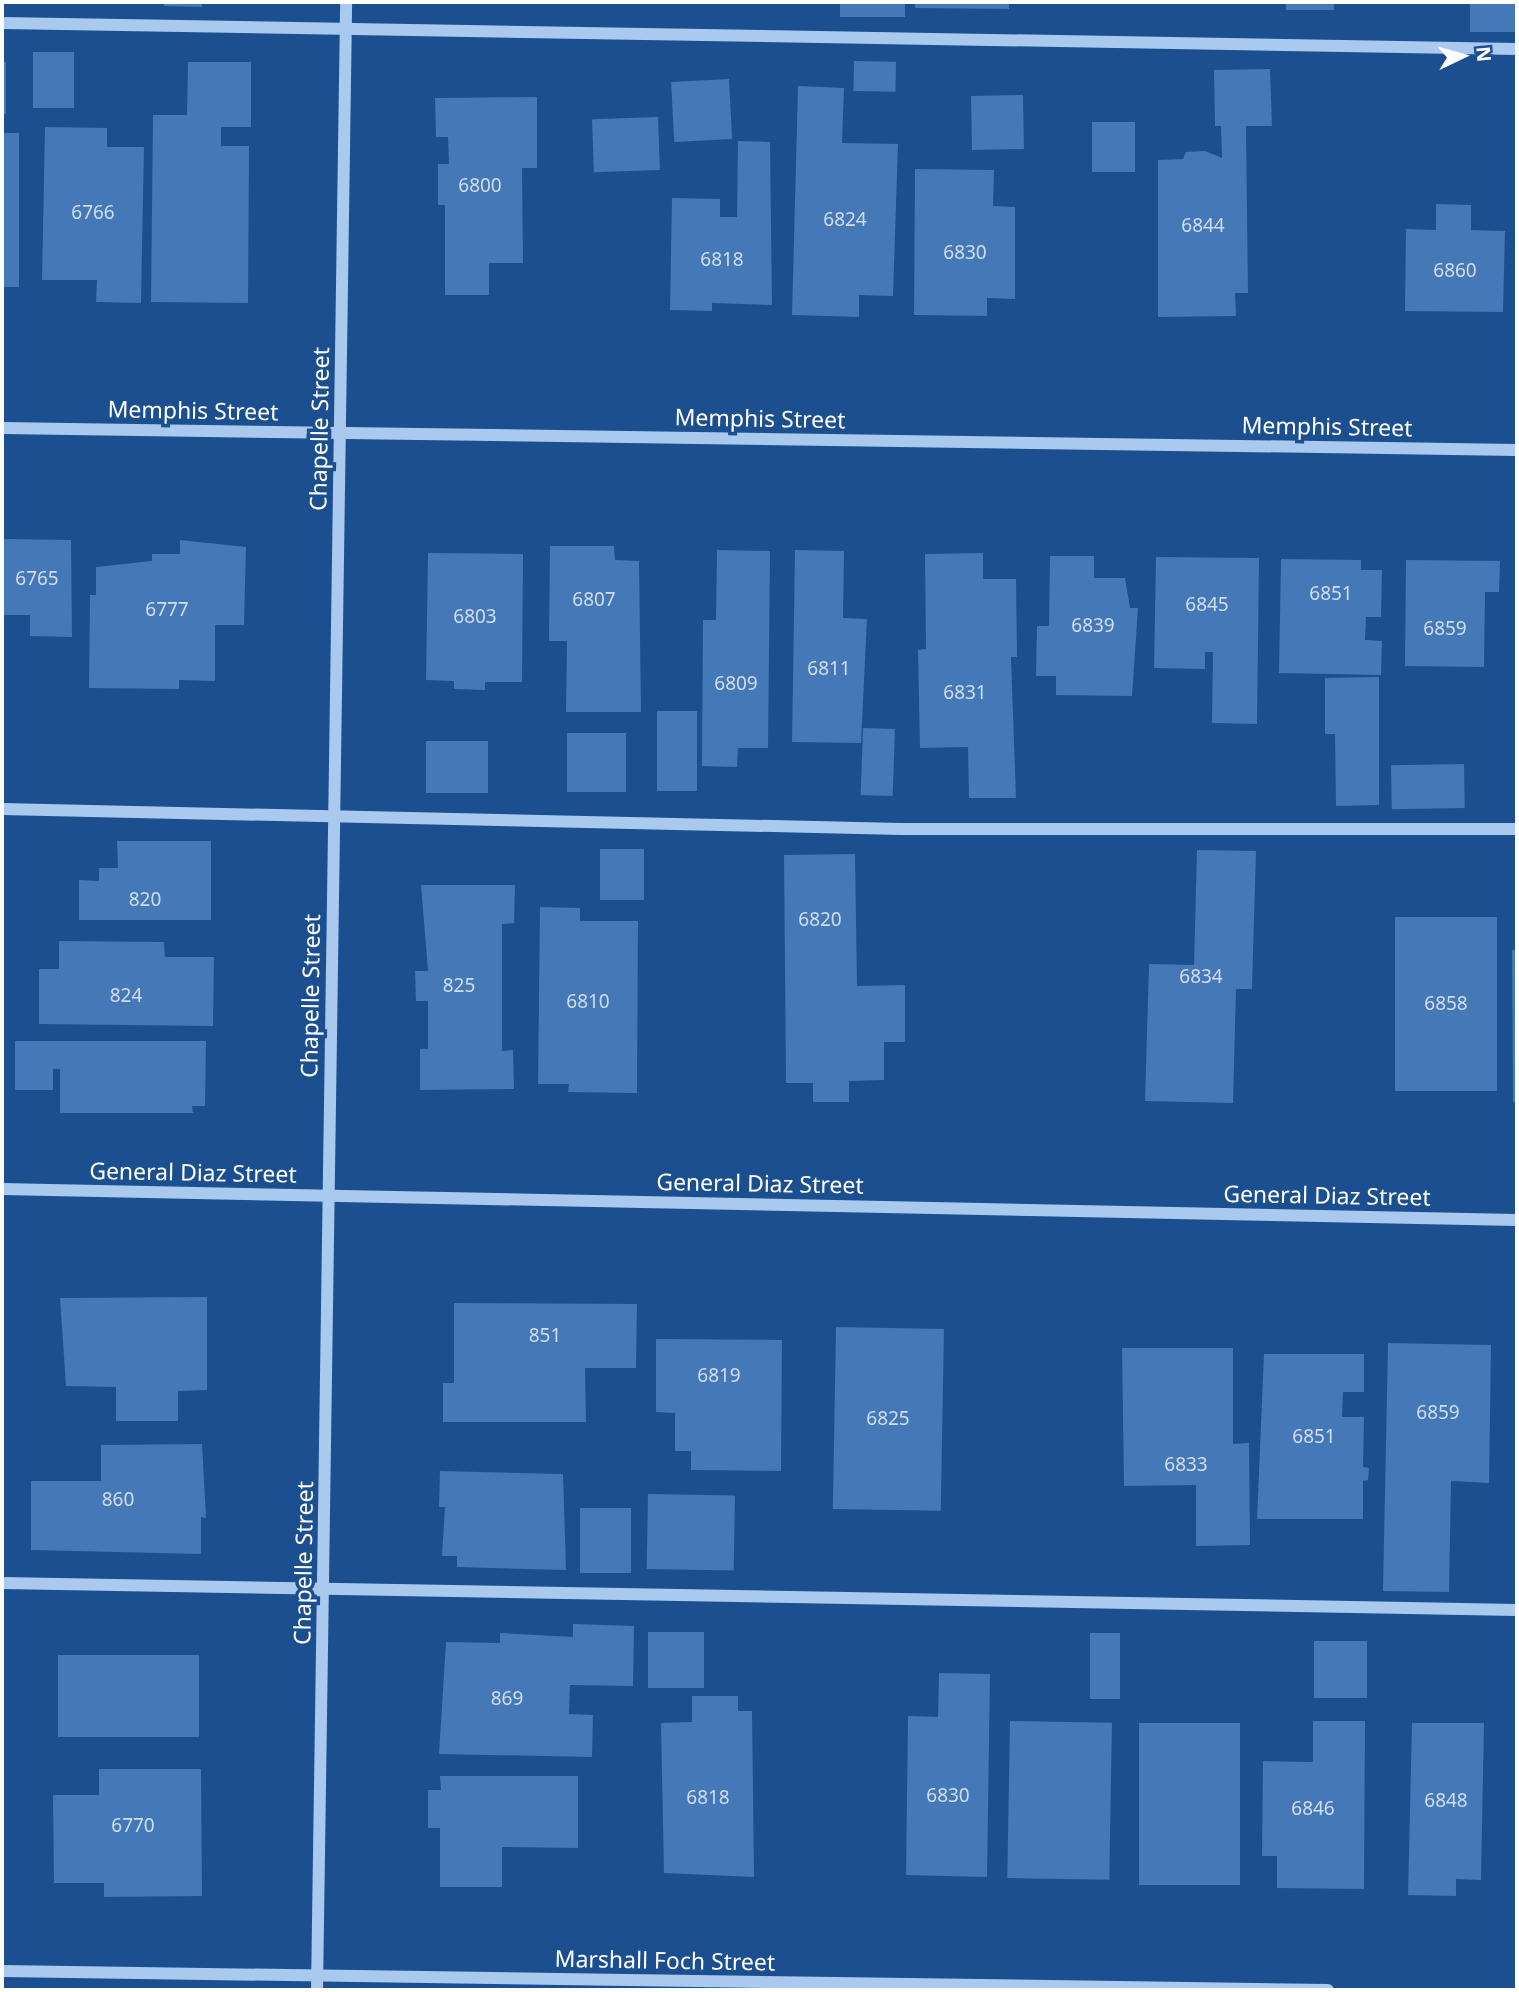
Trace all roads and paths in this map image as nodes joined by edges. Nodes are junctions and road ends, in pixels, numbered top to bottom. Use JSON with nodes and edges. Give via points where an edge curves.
{"nodes":[{"id":1,"x":346,"y":2,"type":"edge"},
{"id":2,"x":2,"y":23,"type":"edge"},
{"id":3,"x":345,"y":28,"type":"junction"},
{"id":4,"x":1517,"y":49,"type":"edge"},
{"id":5,"x":2,"y":428,"type":"edge"},
{"id":6,"x":340,"y":433,"type":"junction"},
{"id":7,"x":1517,"y":450,"type":"edge"},
{"id":8,"x":2,"y":809,"type":"edge"},
{"id":9,"x":334,"y":817,"type":"junction"},
{"id":10,"x":1517,"y":829,"type":"edge"},
{"id":11,"x":2,"y":1189,"type":"edge"},
{"id":12,"x":328,"y":1195,"type":"junction"},
{"id":13,"x":1517,"y":1220,"type":"edge"},
{"id":14,"x":2,"y":1583,"type":"edge"},
{"id":15,"x":323,"y":1588,"type":"junction"},
{"id":16,"x":1517,"y":1610,"type":"edge"},
{"id":17,"x":2,"y":1971,"type":"edge"},
{"id":18,"x":317,"y":1976,"type":"junction"},
{"id":19,"x":317,"y":1990,"type":"edge"},
{"id":20,"x":1328,"y":1990,"type":"edge"}],
"edges":[{"from":1,"to":3,"type":"street","name":"Chapelle Street"},
{"from":2,"to":3,"type":"street"},
{"from":3,"to":4,"type":"street"},
{"from":3,"to":6,"type":"street","name":"Chapelle Street"},
{"from":5,"to":6,"type":"street","name":"Memphis Street"},
{"from":6,"to":7,"type":"street","name":"Memphis Street"},
{"from":6,"to":9,"type":"street","name":"Chapelle Street"},
{"from":8,"to":9,"type":"street"},
{"from":9,"to":10,"type":"street","via":[[901,829]]},
{"from":9,"to":12,"type":"street","name":"Chapelle Street"},
{"from":11,"to":12,"type":"street","name":"General Diaz Street"},
{"from":12,"to":13,"type":"street","name":"General Diaz Street"},
{"from":12,"to":15,"type":"street","name":"Chapelle Street"},
{"from":14,"to":15,"type":"street"},
{"from":15,"to":16,"type":"street"},
{"from":15,"to":18,"type":"street","name":"Chapelle Street"},
{"from":17,"to":18,"type":"street","name":"Marshall Foch Street"},
{"from":18,"to":19,"type":"street","name":"Chapelle Street"},
{"from":18,"to":20,"type":"street","name":"Marshall Foch Street"}]}
